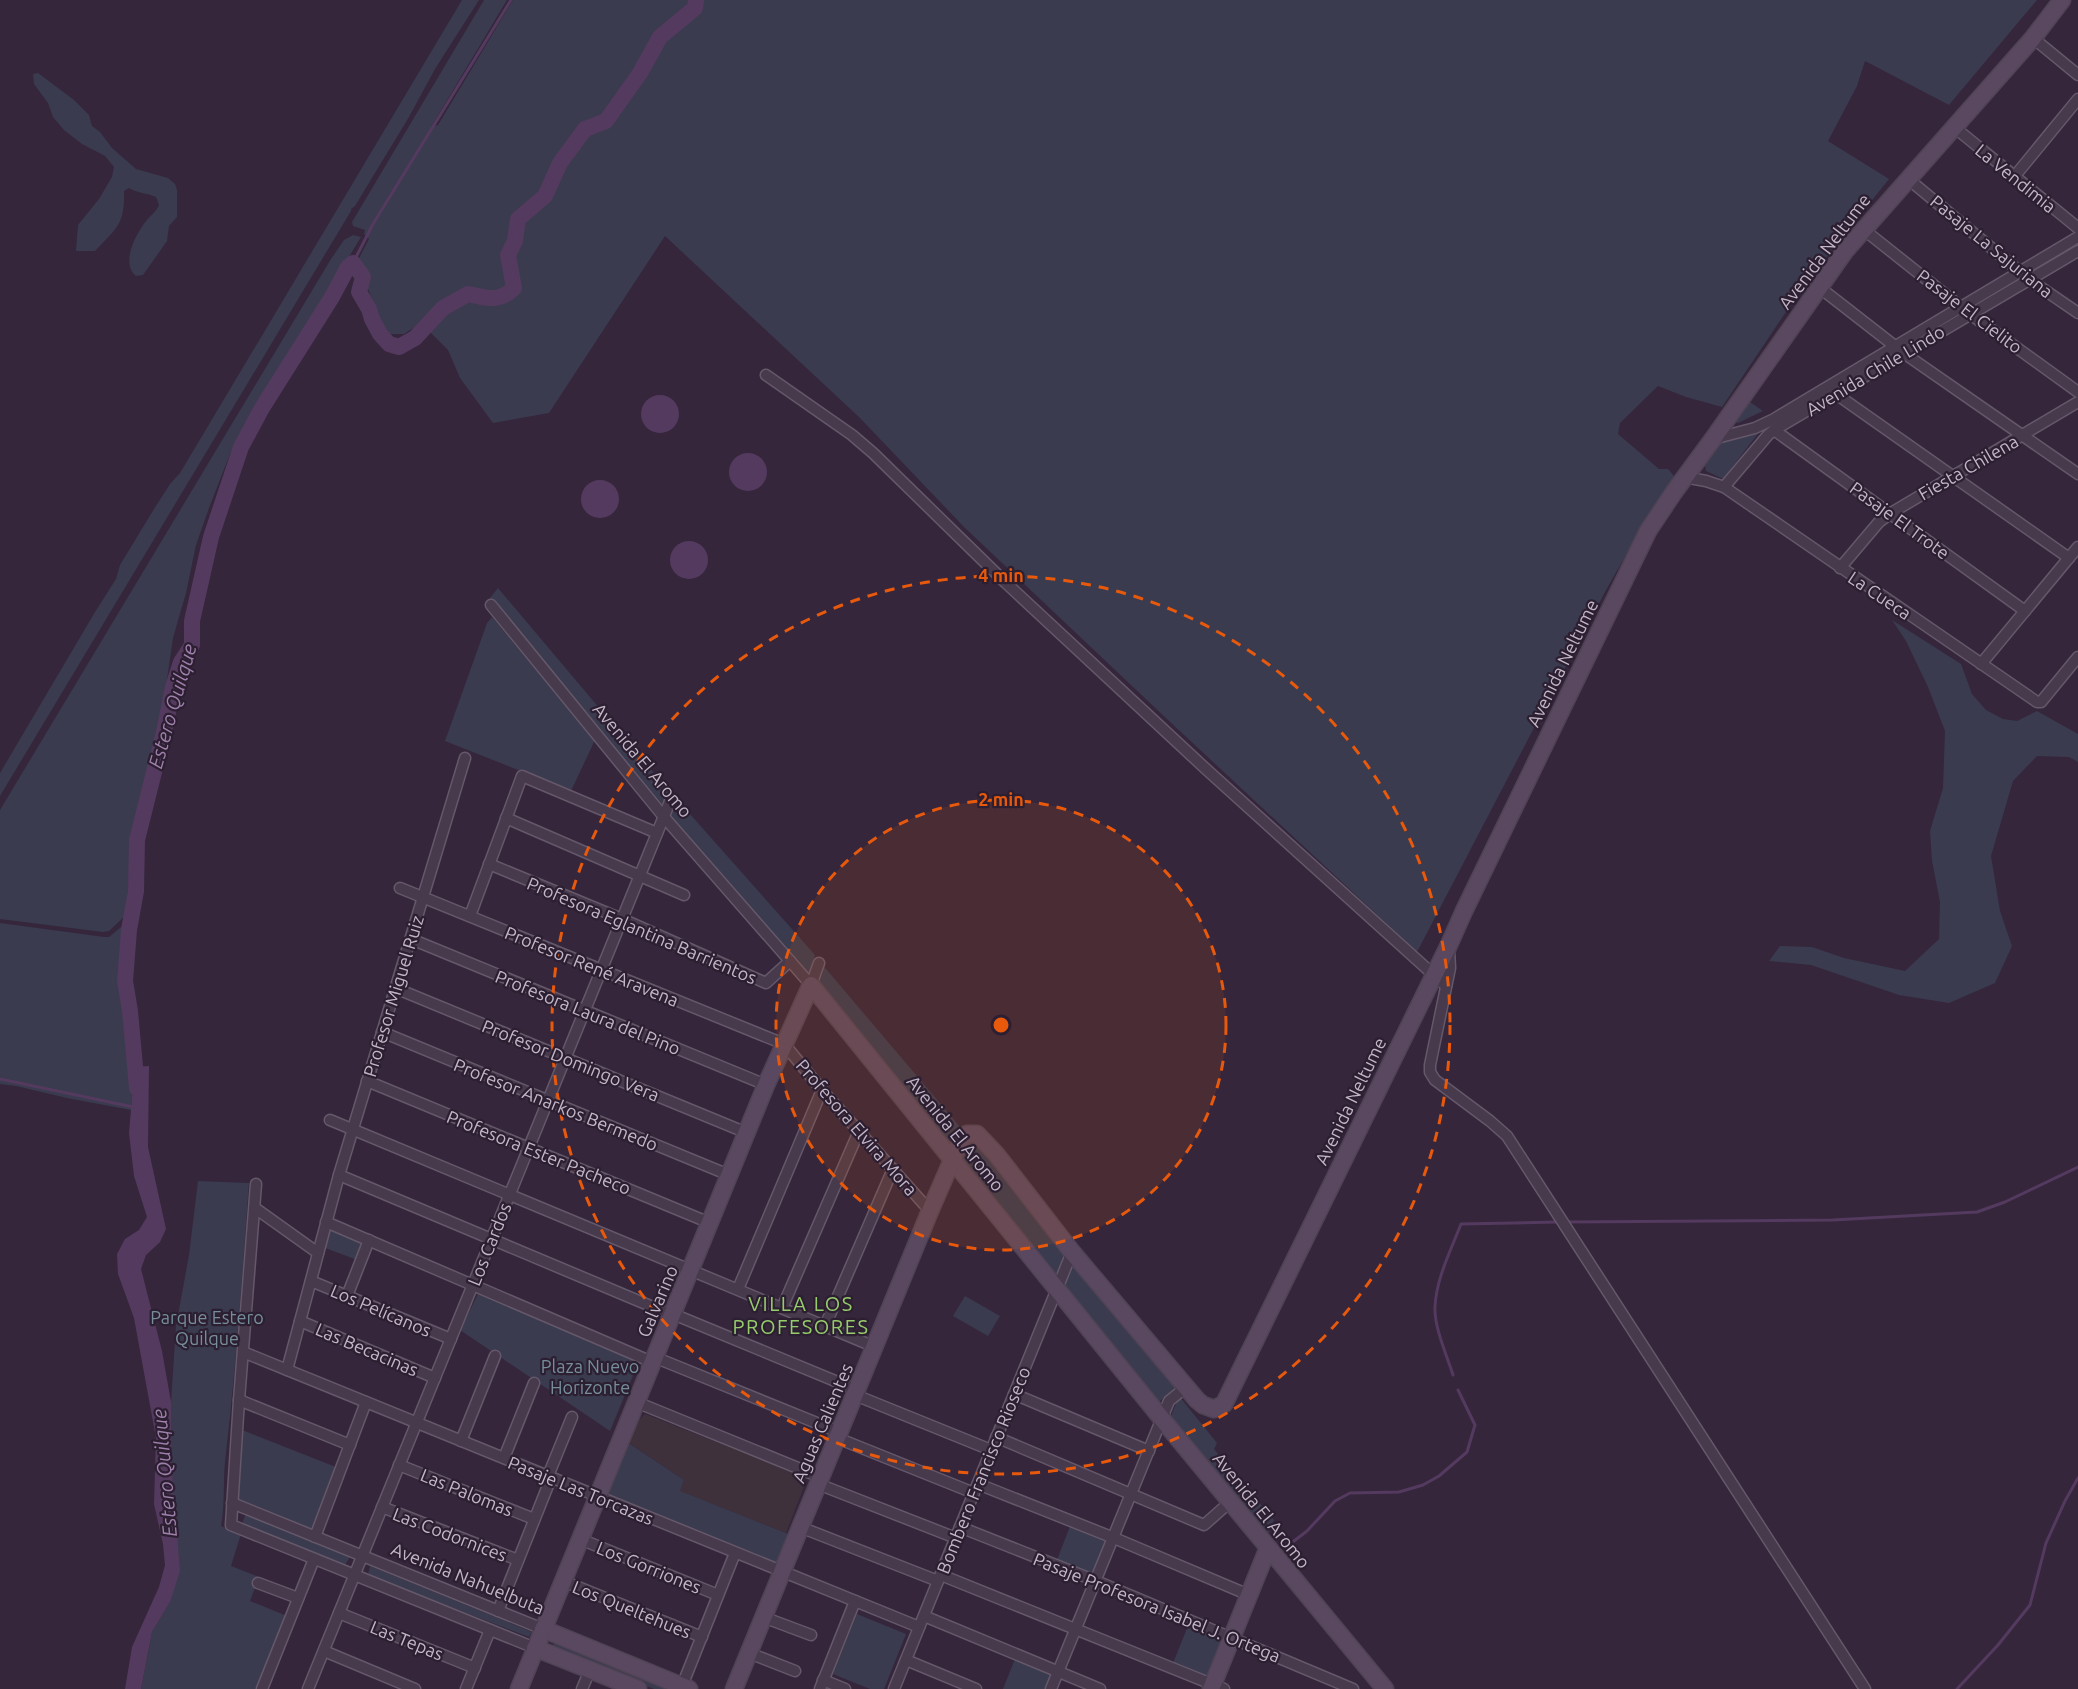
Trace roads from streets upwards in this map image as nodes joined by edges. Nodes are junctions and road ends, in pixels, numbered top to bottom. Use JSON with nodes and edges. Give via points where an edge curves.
{"nodes":[{"id":1,"x":2062,"y":0,"type":"edge"},
{"id":2,"x":2033,"y":38,"type":"junction"},
{"id":3,"x":2078,"y":75,"type":"edge"},
{"id":4,"x":2078,"y":99,"type":"edge"},
{"id":5,"x":1954,"y":127,"type":"junction"},
{"id":6,"x":2014,"y":177,"type":"junction"},
{"id":7,"x":1907,"y":178,"type":"junction"},
{"id":8,"x":2076,"y":221,"type":"edge"},
{"id":9,"x":1863,"y":229,"type":"junction"},
{"id":10,"x":2078,"y":237,"type":"edge"},
{"id":11,"x":2078,"y":251,"type":"edge"},
{"id":12,"x":2020,"y":271,"type":"junction"},
{"id":13,"x":2031,"y":280,"type":"junction"},
{"id":14,"x":1819,"y":286,"type":"junction"},
{"id":15,"x":1966,"y":310,"type":"junction"},
{"id":16,"x":2078,"y":313,"type":"edge"},
{"id":17,"x":1901,"y":351,"type":"junction"},
{"id":18,"x":766,"y":375,"type":"dead end"},
{"id":19,"x":2078,"y":392,"type":"edge"},
{"id":20,"x":1836,"y":394,"type":"junction"},
{"id":21,"x":2078,"y":402,"type":"edge"},
{"id":22,"x":1774,"y":430,"type":"junction"},
{"id":23,"x":2021,"y":436,"type":"junction"},
{"id":24,"x":1713,"y":439,"type":"junction"},
{"id":25,"x":2078,"y":474,"type":"edge"},
{"id":26,"x":1954,"y":476,"type":"junction"},
{"id":27,"x":1684,"y":477,"type":"junction"},
{"id":28,"x":1725,"y":487,"type":"junction"},
{"id":29,"x":1891,"y":513,"type":"junction"},
{"id":30,"x":2078,"y":547,"type":"edge"},
{"id":31,"x":2069,"y":558,"type":"junction"},
{"id":32,"x":1840,"y":568,"type":"junction"},
{"id":33,"x":491,"y":605,"type":"dead end"},
{"id":34,"x":2025,"y":611,"type":"junction"},
{"id":35,"x":2078,"y":657,"type":"edge"},
{"id":36,"x":1981,"y":664,"type":"junction"},
{"id":37,"x":465,"y":758,"type":"dead end"},
{"id":38,"x":671,"y":799,"type":"dead end"},
{"id":39,"x":664,"y":817,"type":"junction"},
{"id":40,"x":506,"y":818,"type":"junction"},
{"id":41,"x":657,"y":833,"type":"junction"},
{"id":42,"x":489,"y":864,"type":"junction"},
{"id":43,"x":640,"y":875,"type":"junction"},
{"id":44,"x":400,"y":888,"type":"dead end"},
{"id":45,"x":424,"y":896,"type":"junction"},
{"id":46,"x":684,"y":896,"type":"dead end"},
{"id":47,"x":470,"y":916,"type":"junction"},
{"id":48,"x":622,"y":919,"type":"junction"},
{"id":49,"x":411,"y":939,"type":"junction"},
{"id":50,"x":790,"y":961,"type":"junction"},
{"id":51,"x":819,"y":963,"type":"dead end"},
{"id":52,"x":601,"y":970,"type":"junction"},
{"id":53,"x":1440,"y":981,"type":"junction"},
{"id":54,"x":811,"y":985,"type":"junction"},
{"id":55,"x":395,"y":988,"type":"junction"},
{"id":56,"x":585,"y":1011,"type":"junction"},
{"id":57,"x":382,"y":1032,"type":"junction"},
{"id":58,"x":784,"y":1044,"type":"junction"},
{"id":59,"x":565,"y":1058,"type":"junction"},
{"id":60,"x":367,"y":1081,"type":"junction"},
{"id":61,"x":766,"y":1085,"type":"junction"},
{"id":62,"x":822,"y":1090,"type":"junction"},
{"id":63,"x":548,"y":1100,"type":"junction"},
{"id":64,"x":330,"y":1120,"type":"dead end"},
{"id":65,"x":353,"y":1128,"type":"junction"},
{"id":66,"x":859,"y":1131,"type":"junction"},
{"id":67,"x":747,"y":1133,"type":"junction"},
{"id":68,"x":962,"y":1139,"type":"joint"},
{"id":69,"x":529,"y":1148,"type":"junction"},
{"id":70,"x":953,"y":1161,"type":"junction"},
{"id":71,"x":893,"y":1169,"type":"junction"},
{"id":72,"x":339,"y":1175,"type":"junction"},
{"id":73,"x":729,"y":1175,"type":"junction"},
{"id":74,"x":256,"y":1184,"type":"dead end"},
{"id":75,"x":510,"y":1194,"type":"junction"},
{"id":76,"x":255,"y":1208,"type":"junction"},
{"id":77,"x":930,"y":1211,"type":"junction"},
{"id":78,"x":326,"y":1222,"type":"junction"},
{"id":79,"x":710,"y":1223,"type":"junction"},
{"id":80,"x":491,"y":1239,"type":"junction"},
{"id":81,"x":369,"y":1240,"type":"junction"},
{"id":82,"x":1072,"y":1252,"type":"junction"},
{"id":83,"x":318,"y":1253,"type":"junction"},
{"id":84,"x":691,"y":1270,"type":"junction"},
{"id":85,"x":311,"y":1281,"type":"junction"},
{"id":86,"x":473,"y":1284,"type":"junction"},
{"id":87,"x":1057,"y":1287,"type":"junction"},
{"id":88,"x":738,"y":1289,"type":"junction"},
{"id":89,"x":347,"y":1296,"type":"junction"},
{"id":90,"x":782,"y":1308,"type":"junction"},
{"id":91,"x":673,"y":1314,"type":"junction"},
{"id":92,"x":300,"y":1321,"type":"junction"},
{"id":93,"x":825,"y":1326,"type":"junction"},
{"id":94,"x":451,"y":1339,"type":"junction"},
{"id":95,"x":875,"y":1347,"type":"junction"},
{"id":96,"x":243,"y":1352,"type":"junction"},
{"id":97,"x":495,"y":1356,"type":"dead end"},
{"id":98,"x":653,"y":1359,"type":"junction"},
{"id":99,"x":287,"y":1370,"type":"junction"},
{"id":100,"x":435,"y":1378,"type":"junction"},
{"id":101,"x":534,"y":1383,"type":"dead end"},
{"id":102,"x":1186,"y":1387,"type":"junction"},
{"id":103,"x":856,"y":1393,"type":"junction"},
{"id":104,"x":1014,"y":1394,"type":"junction"},
{"id":105,"x":238,"y":1400,"type":"junction"},
{"id":106,"x":366,"y":1402,"type":"junction"},
{"id":107,"x":636,"y":1402,"type":"junction"},
{"id":108,"x":1208,"y":1408,"type":"joint"},
{"id":109,"x":572,"y":1418,"type":"dead end"},
{"id":110,"x":1162,"y":1419,"type":"junction"},
{"id":111,"x":417,"y":1423,"type":"junction"},
{"id":112,"x":838,"y":1435,"type":"junction"},
{"id":113,"x":996,"y":1437,"type":"junction"},
{"id":114,"x":461,"y":1441,"type":"junction"},
{"id":115,"x":350,"y":1445,"type":"junction"},
{"id":116,"x":991,"y":1450,"type":"junction"},
{"id":117,"x":1149,"y":1451,"type":"junction"},
{"id":118,"x":504,"y":1458,"type":"junction"},
{"id":119,"x":399,"y":1465,"type":"junction"},
{"id":120,"x":549,"y":1477,"type":"junction"},
{"id":121,"x":819,"y":1480,"type":"junction"},
{"id":122,"x":976,"y":1488,"type":"junction"},
{"id":123,"x":1131,"y":1494,"type":"junction"},
{"id":124,"x":597,"y":1496,"type":"junction"},
{"id":125,"x":1230,"y":1502,"type":"junction"},
{"id":126,"x":232,"y":1503,"type":"junction"},
{"id":127,"x":382,"y":1507,"type":"junction"},
{"id":128,"x":534,"y":1519,"type":"junction"},
{"id":129,"x":800,"y":1527,"type":"junction"},
{"id":130,"x":960,"y":1527,"type":"junction"},
{"id":131,"x":315,"y":1537,"type":"junction"},
{"id":132,"x":956,"y":1538,"type":"junction"},
{"id":133,"x":1114,"y":1538,"type":"junction"},
{"id":134,"x":580,"y":1539,"type":"junction"},
{"id":135,"x":1268,"y":1548,"type":"junction"},
{"id":136,"x":735,"y":1552,"type":"junction"},
{"id":137,"x":362,"y":1556,"type":"junction"},
{"id":138,"x":314,"y":1559,"type":"junction"},
{"id":139,"x":518,"y":1560,"type":"junction"},
{"id":140,"x":781,"y":1571,"type":"junction"},
{"id":141,"x":354,"y":1575,"type":"junction"},
{"id":142,"x":939,"y":1578,"type":"junction"},
{"id":143,"x":563,"y":1581,"type":"junction"},
{"id":144,"x":1096,"y":1581,"type":"junction"},
{"id":145,"x":258,"y":1583,"type":"dead end"},
{"id":146,"x":718,"y":1595,"type":"junction"},
{"id":147,"x":1249,"y":1595,"type":"junction"},
{"id":148,"x":298,"y":1599,"type":"junction"},
{"id":149,"x":855,"y":1601,"type":"junction"},
{"id":150,"x":498,"y":1611,"type":"junction"},
{"id":151,"x":339,"y":1613,"type":"junction"},
{"id":152,"x":924,"y":1616,"type":"junction"},
{"id":153,"x":763,"y":1617,"type":"junction"},
{"id":154,"x":919,"y":1628,"type":"junction"},
{"id":155,"x":543,"y":1629,"type":"junction"},
{"id":156,"x":1076,"y":1629,"type":"junction"},
{"id":157,"x":490,"y":1630,"type":"junction"},
{"id":158,"x":810,"y":1635,"type":"dead end"},
{"id":159,"x":702,"y":1637,"type":"junction"},
{"id":160,"x":1232,"y":1638,"type":"junction"},
{"id":161,"x":535,"y":1648,"type":"junction"},
{"id":162,"x":324,"y":1651,"type":"junction"},
{"id":163,"x":749,"y":1653,"type":"junction"},
{"id":164,"x":906,"y":1660,"type":"junction"},
{"id":165,"x":475,"y":1668,"type":"junction"},
{"id":166,"x":590,"y":1670,"type":"junction"},
{"id":167,"x":795,"y":1671,"type":"dead end"},
{"id":168,"x":1058,"y":1672,"type":"junction"},
{"id":169,"x":1371,"y":1682,"type":"edge"},
{"id":170,"x":821,"y":1685,"type":"edge"},
{"id":171,"x":686,"y":1688,"type":"edge"},
{"id":172,"x":1216,"y":1688,"type":"edge"},
{"id":173,"x":262,"y":1689,"type":"edge"},
{"id":174,"x":308,"y":1689,"type":"edge"},
{"id":175,"x":416,"y":1689,"type":"edge"},
{"id":176,"x":466,"y":1689,"type":"edge"},
{"id":177,"x":519,"y":1689,"type":"edge"},
{"id":178,"x":582,"y":1689,"type":"edge"},
{"id":179,"x":638,"y":1689,"type":"edge"},
{"id":180,"x":734,"y":1689,"type":"edge"},
{"id":181,"x":845,"y":1689,"type":"edge"},
{"id":182,"x":894,"y":1689,"type":"edge"},
{"id":183,"x":976,"y":1689,"type":"edge"},
{"id":184,"x":1051,"y":1689,"type":"edge"},
{"id":185,"x":1101,"y":1689,"type":"edge"},
{"id":186,"x":1353,"y":1689,"type":"edge"},
{"id":187,"x":1385,"y":1689,"type":"edge"},
{"id":188,"x":1865,"y":1689,"type":"edge"}],
"edges":[{"from":1,"to":2,"type":"street","name":"Avenida Neltume"},
{"from":2,"to":3,"type":"street"},
{"from":2,"to":5,"type":"street","name":"Avenida Neltume"},
{"from":4,"to":6,"type":"street"},
{"from":5,"to":6,"type":"street","name":"La Vendimia"},
{"from":5,"to":7,"type":"street","name":"Avenida Neltume"},
{"from":6,"to":8,"type":"street","name":"La Vendimia"},
{"from":7,"to":9,"type":"street","name":"Avenida Neltume"},
{"from":7,"to":12,"type":"street","name":"Pasaje La Sajuriana"},
{"from":9,"to":14,"type":"street","name":"Avenida Neltume"},
{"from":9,"to":15,"type":"street","name":"Pasaje El Cielito"},
{"from":10,"to":12,"type":"street","name":"Avenida Chile Lindo"},
{"from":11,"to":13,"type":"street","name":"Avenida Chile Lindo"},
{"from":12,"to":13,"type":"street","name":"Pasaje La Sajuriana"},
{"from":12,"to":15,"type":"street","name":"Avenida Chile Lindo"},
{"from":13,"to":15,"type":"street","name":"Avenida Chile Lindo"},
{"from":13,"to":16,"type":"street","name":"Pasaje La Sajuriana"},
{"from":14,"to":17,"type":"street"},
{"from":14,"to":24,"type":"street","name":"Avenida Neltume"},
{"from":15,"to":17,"type":"street","name":"Avenida Chile Lindo"},
{"from":15,"to":19,"type":"street","name":"Pasaje El Cielito"},
{"from":17,"to":20,"type":"street","name":"Avenida Chile Lindo"},
{"from":17,"to":23,"type":"street"},
{"from":17,"to":24,"type":"street","name":"Avenida Chile Lindo","via":[[1755,428]]},
{"from":18,"to":53,"type":"street","via":[[873,453],[1206,770]]},
{"from":20,"to":22,"type":"street","name":"Avenida Chile Lindo"},
{"from":20,"to":26,"type":"street"},
{"from":21,"to":23,"type":"street","name":"Fiesta Chilena"},
{"from":22,"to":28,"type":"street","name":"Avenida Chile Lindo"},
{"from":22,"to":29,"type":"street","name":"Pasaje El Trote"},
{"from":23,"to":25,"type":"street"},
{"from":23,"to":26,"type":"street","name":"Fiesta Chilena"},
{"from":24,"to":27,"type":"street","name":"Avenida Neltume"},
{"from":26,"to":29,"type":"street","name":"Fiesta Chilena"},
{"from":26,"to":31,"type":"street"},
{"from":27,"to":28,"type":"street"},
{"from":27,"to":53,"type":"street","name":"Avenida Neltume","via":[[1648,531],[1464,911],[1448,946]]},
{"from":28,"to":32,"type":"street","name":"La Cueca"},
{"from":29,"to":32,"type":"street","name":"Fiesta Chilena"},
{"from":29,"to":34,"type":"street","name":"Pasaje El Trote"},
{"from":30,"to":31,"type":"street"},
{"from":31,"to":34,"type":"street"},
{"from":32,"to":36,"type":"street","name":"La Cueca"},
{"from":33,"to":39,"type":"street","name":"Avenida El Aromo"},
{"from":34,"to":36,"type":"street"},
{"from":35,"to":36,"type":"street","name":"La Cueca","via":[[2041,702]]},
{"from":37,"to":45,"type":"street","name":"Profesor Miguel Ruiz"},
{"from":38,"to":39,"type":"street","name":"Los Cardos"},
{"from":39,"to":41,"type":"street","name":"Los Cardos"},
{"from":39,"to":50,"type":"street","name":"Avenida El Aromo"},
{"from":40,"to":41,"type":"street","via":[[522,776]]},
{"from":40,"to":42,"type":"street"},
{"from":40,"to":43,"type":"street"},
{"from":41,"to":43,"type":"street","name":"Los Cardos"},
{"from":42,"to":47,"type":"street"},
{"from":42,"to":48,"type":"street","name":"Profesora Eglantina Barrientos"},
{"from":43,"to":46,"type":"street"},
{"from":43,"to":48,"type":"street","name":"Los Cardos"},
{"from":44,"to":45,"type":"street","name":"Profesor René Aravena"},
{"from":45,"to":47,"type":"street","name":"Profesor René Aravena"},
{"from":45,"to":49,"type":"street","name":"Profesor Miguel Ruiz"},
{"from":47,"to":52,"type":"street","name":"Profesor René Aravena"},
{"from":48,"to":50,"type":"street","name":"Profesora Eglantina Barrientos","via":[[766,983]]},
{"from":48,"to":52,"type":"street","name":"Los Cardos"},
{"from":49,"to":55,"type":"street","name":"Profesor Miguel Ruiz"},
{"from":49,"to":56,"type":"street","name":"Profesora Laura del Pino"},
{"from":50,"to":54,"type":"street","name":"Avenida El Aromo"},
{"from":51,"to":54,"type":"street","name":"Galvarino"},
{"from":52,"to":56,"type":"street","name":"Los Cardos"},
{"from":52,"to":58,"type":"street","name":"Profesor René Aravena"},
{"from":53,"to":108,"type":"street","name":"Avenida Neltume","via":[[1227,1399],[1219,1407]]},
{"from":53,"to":188,"type":"street","via":[[1430,1072],[1507,1136]]},
{"from":54,"to":58,"type":"street","name":"Galvarino"},
{"from":54,"to":70,"type":"street","name":"Avenida El Aromo"},
{"from":55,"to":57,"type":"street","name":"Profesor Miguel Ruiz"},
{"from":55,"to":59,"type":"street","name":"Profesor Domingo Vera"},
{"from":56,"to":59,"type":"street","name":"Los Cardos"},
{"from":56,"to":61,"type":"street","name":"Profesora Laura del Pino"},
{"from":57,"to":60,"type":"street","name":"Profesor Miguel Ruiz"},
{"from":57,"to":63,"type":"street","name":"Profesor Anarkos Bermedo"},
{"from":58,"to":61,"type":"street","name":"Galvarino"},
{"from":58,"to":62,"type":"street","name":"Profesora Elvira Mora"},
{"from":59,"to":63,"type":"street","name":"Los Cardos"},
{"from":59,"to":67,"type":"street","name":"Profesor Domingo Vera"},
{"from":60,"to":65,"type":"street","name":"Profesor Miguel Ruiz"},
{"from":60,"to":69,"type":"street","name":"Profesora Ester Pacheco"},
{"from":61,"to":67,"type":"street","name":"Galvarino"},
{"from":62,"to":66,"type":"street","name":"Profesora Elvira Mora"},
{"from":62,"to":88,"type":"street"},
{"from":63,"to":69,"type":"street","name":"Los Cardos"},
{"from":63,"to":73,"type":"street","name":"Profesor Anarkos Bermedo"},
{"from":64,"to":65,"type":"street"},
{"from":65,"to":72,"type":"street","name":"Profesor Miguel Ruiz"},
{"from":65,"to":75,"type":"street"},
{"from":66,"to":71,"type":"street","name":"Profesora Elvira Mora"},
{"from":66,"to":90,"type":"street"},
{"from":67,"to":73,"type":"street","name":"Galvarino"},
{"from":68,"to":70,"type":"street","name":"Aguas Calientes"},
{"from":68,"to":82,"type":"street","name":"Avenida El Aromo","via":[[970,1133],[980,1137]]},
{"from":69,"to":75,"type":"street","name":"Los Cardos"},
{"from":69,"to":79,"type":"street","name":"Profesora Ester Pacheco"},
{"from":70,"to":77,"type":"street","name":"Aguas Calientes"},
{"from":70,"to":87,"type":"street","name":"Avenida El Aromo"},
{"from":71,"to":77,"type":"street","name":"Profesora Elvira Mora"},
{"from":71,"to":93,"type":"street"},
{"from":72,"to":78,"type":"street","name":"Profesor Miguel Ruiz"},
{"from":72,"to":80,"type":"street"},
{"from":73,"to":79,"type":"street","name":"Galvarino"},
{"from":74,"to":76,"type":"street"},
{"from":75,"to":80,"type":"street","name":"Los Cardos"},
{"from":75,"to":84,"type":"street"},
{"from":76,"to":83,"type":"street"},
{"from":76,"to":96,"type":"street"},
{"from":77,"to":95,"type":"street","name":"Aguas Calientes"},
{"from":78,"to":81,"type":"street"},
{"from":78,"to":83,"type":"street","name":"Profesor Miguel Ruiz"},
{"from":79,"to":84,"type":"street","name":"Galvarino"},
{"from":80,"to":86,"type":"street","name":"Los Cardos"},
{"from":80,"to":91,"type":"street"},
{"from":81,"to":86,"type":"street"},
{"from":81,"to":89,"type":"street"},
{"from":82,"to":87,"type":"street","name":"Bombero Francisco Rioseco"},
{"from":82,"to":102,"type":"street","name":"Avenida El Aromo"},
{"from":83,"to":85,"type":"street","name":"Profesor Miguel Ruiz"},
{"from":84,"to":88,"type":"street"},
{"from":84,"to":91,"type":"street","name":"Galvarino"},
{"from":85,"to":89,"type":"street","name":"Los Pelícanos"},
{"from":85,"to":92,"type":"street","name":"Profesor Miguel Ruiz"},
{"from":86,"to":94,"type":"street","name":"Los Cardos"},
{"from":86,"to":98,"type":"street"},
{"from":87,"to":104,"type":"street","name":"Bombero Francisco Rioseco"},
{"from":87,"to":110,"type":"street","name":"Avenida El Aromo"},
{"from":88,"to":90,"type":"street"},
{"from":89,"to":94,"type":"street","name":"Los Pelícanos"},
{"from":90,"to":93,"type":"street"},
{"from":91,"to":98,"type":"street","name":"Galvarino"},
{"from":91,"to":103,"type":"street"},
{"from":92,"to":99,"type":"street","name":"Profesor Miguel Ruiz"},
{"from":92,"to":100,"type":"street","name":"Las Becacinas"},
{"from":93,"to":95,"type":"street"},
{"from":94,"to":100,"type":"street","name":"Los Cardos"},
{"from":95,"to":103,"type":"street","name":"Aguas Calientes"},
{"from":96,"to":99,"type":"street","name":"Pasaje Las Torcazas"},
{"from":96,"to":105,"type":"street"},
{"from":97,"to":114,"type":"street"},
{"from":98,"to":107,"type":"street","name":"Galvarino"},
{"from":98,"to":112,"type":"street"},
{"from":99,"to":106,"type":"street","name":"Pasaje Las Torcazas"},
{"from":100,"to":111,"type":"street","name":"Los Cardos"},
{"from":101,"to":118,"type":"street"},
{"from":102,"to":108,"type":"street","name":"Avenida El Aromo"},
{"from":102,"to":110,"type":"street","via":[[1169,1401]]},
{"from":103,"to":112,"type":"street","name":"Aguas Calientes"},
{"from":103,"to":116,"type":"street"},
{"from":104,"to":113,"type":"street","name":"Bombero Francisco Rioseco"},
{"from":104,"to":117,"type":"street"},
{"from":105,"to":115,"type":"street"},
{"from":105,"to":126,"type":"street"},
{"from":106,"to":111,"type":"street","name":"Pasaje Las Torcazas"},
{"from":106,"to":115,"type":"street"},
{"from":107,"to":121,"type":"street"},
{"from":107,"to":124,"type":"street","name":"Galvarino"},
{"from":109,"to":120,"type":"street"},
{"from":110,"to":117,"type":"street"},
{"from":110,"to":125,"type":"street","name":"Avenida El Aromo"},
{"from":111,"to":114,"type":"street","name":"Pasaje Las Torcazas"},
{"from":111,"to":119,"type":"street","name":"Los Cardos"},
{"from":112,"to":121,"type":"street","name":"Aguas Calientes"},
{"from":112,"to":122,"type":"street"},
{"from":113,"to":116,"type":"street","name":"Bombero Francisco Rioseco"},
{"from":113,"to":123,"type":"street"},
{"from":114,"to":118,"type":"street","name":"Pasaje Las Torcazas"},
{"from":115,"to":131,"type":"street"},
{"from":116,"to":122,"type":"street","name":"Bombero Francisco Rioseco"},
{"from":117,"to":123,"type":"street"},
{"from":118,"to":120,"type":"street","name":"Pasaje Las Torcazas"},
{"from":119,"to":127,"type":"street","name":"Los Cardos"},
{"from":119,"to":128,"type":"street","name":"Las Palomas"},
{"from":120,"to":124,"type":"street","name":"Pasaje Las Torcazas"},
{"from":120,"to":128,"type":"street"},
{"from":121,"to":129,"type":"street","name":"Aguas Calientes"},
{"from":121,"to":132,"type":"street"},
{"from":122,"to":130,"type":"street","name":"Bombero Francisco Rioseco"},
{"from":122,"to":133,"type":"street"},
{"from":123,"to":125,"type":"street","via":[[1204,1525]]},
{"from":123,"to":133,"type":"street"},
{"from":124,"to":134,"type":"street","name":"Galvarino"},
{"from":124,"to":136,"type":"street","name":"Pasaje Las Torcazas"},
{"from":125,"to":135,"type":"street","name":"Avenida El Aromo"},
{"from":126,"to":131,"type":"street","name":"Avenida Nahuelbuta"},
{"from":126,"to":138,"type":"street","via":[[231,1525]]},
{"from":127,"to":137,"type":"street","name":"Los Cardos"},
{"from":127,"to":139,"type":"street","name":"Las Codornices"},
{"from":128,"to":139,"type":"street"},
{"from":129,"to":140,"type":"street","name":"Aguas Calientes"},
{"from":129,"to":142,"type":"street"},
{"from":130,"to":132,"type":"street","name":"Bombero Francisco Rioseco"},
{"from":130,"to":144,"type":"street","name":"Pasaje Profesora Isabel J. Ortega"},
{"from":131,"to":137,"type":"street","name":"Avenida Nahuelbuta"},
{"from":132,"to":142,"type":"street","name":"Bombero Francisco Rioseco"},
{"from":133,"to":144,"type":"street"},
{"from":133,"to":147,"type":"street"},
{"from":134,"to":143,"type":"street","name":"Galvarino"},
{"from":134,"to":146,"type":"street","name":"Los Gorriones"},
{"from":135,"to":147,"type":"street"},
{"from":135,"to":169,"type":"street","name":"Avenida El Aromo"},
{"from":136,"to":140,"type":"street","name":"Pasaje Las Torcazas"},
{"from":136,"to":146,"type":"street"},
{"from":137,"to":141,"type":"street","name":"Los Cardos"},
{"from":137,"to":150,"type":"street","name":"Avenida Nahuelbuta"},
{"from":138,"to":141,"type":"street"},
{"from":138,"to":148,"type":"street"},
{"from":139,"to":150,"type":"street"},
{"from":140,"to":149,"type":"street","name":"Pasaje Las Torcazas"},
{"from":140,"to":153,"type":"street","name":"Aguas Calientes"},
{"from":141,"to":151,"type":"street","name":"Los Cardos"},
{"from":141,"to":157,"type":"street"},
{"from":142,"to":152,"type":"street","name":"Bombero Francisco Rioseco"},
{"from":142,"to":156,"type":"street"},
{"from":143,"to":155,"type":"street","name":"Galvarino"},
{"from":143,"to":159,"type":"street","name":"Los Queltehues"},
{"from":144,"to":156,"type":"street"},
{"from":144,"to":160,"type":"street","name":"Pasaje Profesora Isabel J. Ortega"},
{"from":145,"to":148,"type":"street"},
{"from":146,"to":159,"type":"street"},
{"from":147,"to":160,"type":"street"},
{"from":148,"to":173,"type":"street"},
{"from":149,"to":154,"type":"street","name":"Pasaje Las Torcazas"},
{"from":149,"to":170,"type":"street"},
{"from":150,"to":155,"type":"street","name":"Avenida Nahuelbuta"},
{"from":151,"to":162,"type":"street","name":"Los Cardos"},
{"from":151,"to":165,"type":"street","name":"Las Tepas"},
{"from":152,"to":154,"type":"street","name":"Bombero Francisco Rioseco"},
{"from":152,"to":168,"type":"street"},
{"from":153,"to":158,"type":"street"},
{"from":153,"to":163,"type":"street","name":"Aguas Calientes"},
{"from":154,"to":164,"type":"street","name":"Bombero Francisco Rioseco"},
{"from":155,"to":161,"type":"street","name":"Galvarino"},
{"from":155,"to":171,"type":"street","name":"Avenida Nahuelbuta"},
{"from":156,"to":168,"type":"street"},
{"from":156,"to":172,"type":"street"},
{"from":157,"to":161,"type":"street"},
{"from":157,"to":165,"type":"street"},
{"from":159,"to":171,"type":"street"},
{"from":160,"to":172,"type":"street"},
{"from":160,"to":186,"type":"street","name":"Pasaje Profesora Isabel J. Ortega"},
{"from":161,"to":166,"type":"street"},
{"from":161,"to":177,"type":"street","name":"Galvarino"},
{"from":162,"to":174,"type":"street","name":"Los Cardos"},
{"from":162,"to":175,"type":"street"},
{"from":163,"to":167,"type":"street"},
{"from":163,"to":180,"type":"street","name":"Aguas Calientes"},
{"from":164,"to":182,"type":"street","name":"Bombero Francisco Rioseco"},
{"from":164,"to":183,"type":"street"},
{"from":165,"to":176,"type":"street"},
{"from":166,"to":178,"type":"street"},
{"from":166,"to":179,"type":"street"},
{"from":168,"to":184,"type":"street"},
{"from":168,"to":185,"type":"street"},
{"from":169,"to":187,"type":"street","name":"Avenida El Aromo"},
{"from":170,"to":181,"type":"street"}]}
